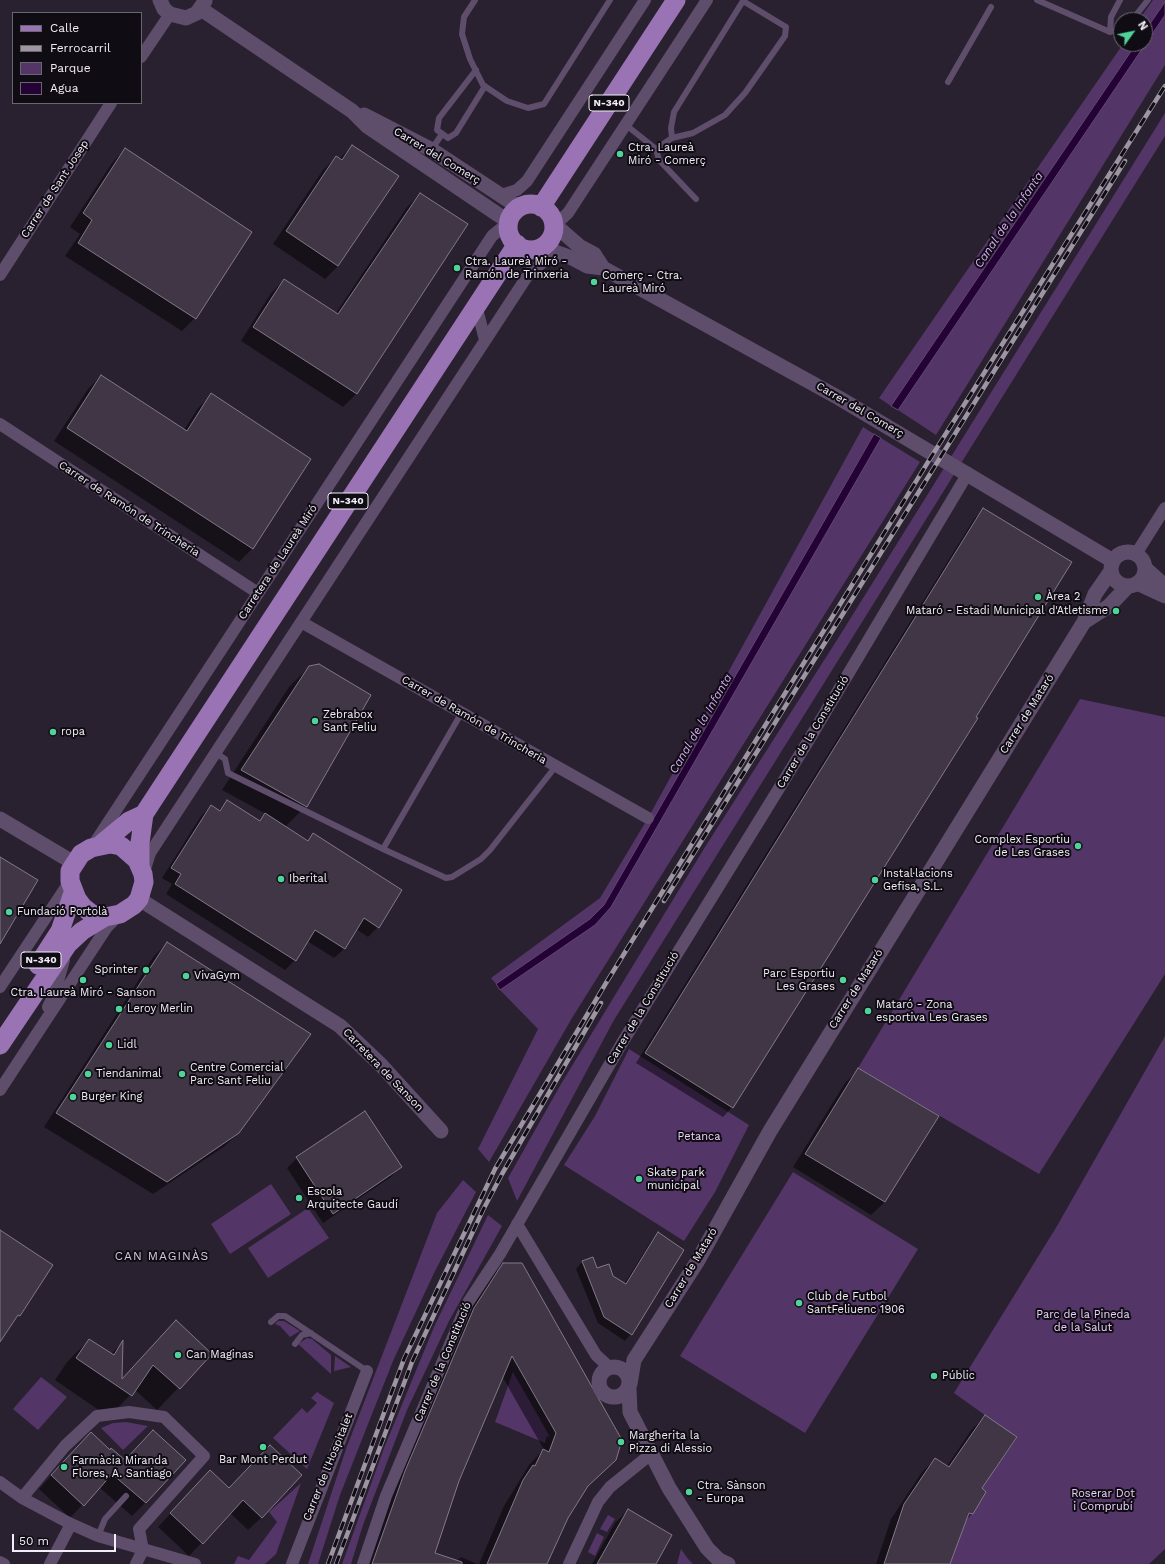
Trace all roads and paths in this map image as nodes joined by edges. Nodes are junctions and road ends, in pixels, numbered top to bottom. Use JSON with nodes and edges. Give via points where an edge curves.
{"nodes":[{"id":1,"x":160,"y":0,"type":"edge"},
{"id":2,"x":475,"y":0,"type":"edge"},
{"id":3,"x":610,"y":0,"type":"edge"},
{"id":4,"x":645,"y":0,"type":"edge"},
{"id":5,"x":676,"y":0,"type":"edge"},
{"id":6,"x":707,"y":0,"type":"edge"},
{"id":7,"x":1037,"y":0,"type":"edge"},
{"id":8,"x":1120,"y":0,"type":"edge"},
{"id":9,"x":1148,"y":0,"type":"edge"},
{"id":10,"x":203,"y":4,"type":"edge"},
{"id":11,"x":992,"y":7,"type":"dead end"},
{"id":12,"x":1138,"y":12,"type":"edge"},
{"id":13,"x":170,"y":14,"type":"junction"},
{"id":14,"x":1113,"y":31,"type":"edge"},
{"id":15,"x":1110,"y":32,"type":"junction"},
{"id":16,"x":142,"y":55,"type":"edge"},
{"id":17,"x":476,"y":70,"type":"junction"},
{"id":18,"x":948,"y":82,"type":"dead end"},
{"id":19,"x":485,"y":86,"type":"junction"},
{"id":20,"x":110,"y":104,"type":"edge"},
{"id":21,"x":352,"y":110,"type":"junction"},
{"id":22,"x":626,"y":125,"type":"junction"},
{"id":23,"x":442,"y":134,"type":"junction"},
{"id":24,"x":672,"y":138,"type":"junction"},
{"id":25,"x":656,"y":149,"type":"junction"},
{"id":26,"x":432,"y":150,"type":"junction"},
{"id":27,"x":501,"y":195,"type":"junction"},
{"id":28,"x":696,"y":199,"type":"dead end"},
{"id":29,"x":541,"y":207,"type":"junction"},
{"id":30,"x":490,"y":209,"type":"junction"},
{"id":31,"x":514,"y":215,"type":"junction"},
{"id":32,"x":561,"y":219,"type":"junction"},
{"id":33,"x":492,"y":236,"type":"junction"},
{"id":34,"x":517,"y":244,"type":"junction"},
{"id":35,"x":541,"y":247,"type":"junction"},
{"id":36,"x":563,"y":255,"type":"junction"},
{"id":37,"x":603,"y":268,"type":"junction"},
{"id":38,"x":0,"y":275,"type":"edge"},
{"id":39,"x":476,"y":305,"type":"junction"},
{"id":40,"x":485,"y":340,"type":"junction"},
{"id":41,"x":0,"y":424,"type":"edge"},
{"id":42,"x":968,"y":473,"type":"junction"},
{"id":43,"x":1165,"y":508,"type":"edge"},
{"id":44,"x":1136,"y":554,"type":"junction"},
{"id":45,"x":1112,"y":566,"type":"junction"},
{"id":46,"x":1145,"y":568,"type":"junction"},
{"id":47,"x":1133,"y":584,"type":"junction"},
{"id":48,"x":1165,"y":586,"type":"edge"},
{"id":49,"x":258,"y":593,"type":"junction"},
{"id":50,"x":1165,"y":596,"type":"edge"},
{"id":51,"x":301,"y":622,"type":"junction"},
{"id":52,"x":1084,"y":622,"type":"junction"},
{"id":53,"x":462,"y":712,"type":"junction"},
{"id":54,"x":216,"y":753,"type":"junction"},
{"id":55,"x":556,"y":766,"type":"junction"},
{"id":56,"x":144,"y":814,"type":"junction"},
{"id":57,"x":648,"y":818,"type":"dead end"},
{"id":58,"x":0,"y":819,"type":"edge"},
{"id":59,"x":96,"y":846,"type":"junction"},
{"id":60,"x":384,"y":849,"type":"junction"},
{"id":61,"x":142,"y":870,"type":"junction"},
{"id":62,"x":72,"y":879,"type":"junction"},
{"id":63,"x":139,"y":899,"type":"junction"},
{"id":64,"x":112,"y":916,"type":"junction"},
{"id":65,"x":68,"y":944,"type":"junction"},
{"id":66,"x":0,"y":987,"type":"edge"},
{"id":67,"x":0,"y":1024,"type":"edge"},
{"id":68,"x":0,"y":1045,"type":"edge"},
{"id":69,"x":27,"y":1048,"type":"junction"},
{"id":70,"x":0,"y":1090,"type":"edge"},
{"id":71,"x":441,"y":1130,"type":"dead end"},
{"id":72,"x":517,"y":1224,"type":"junction"},
{"id":73,"x":271,"y":1322,"type":"dead end"},
{"id":74,"x":310,"y":1333,"type":"junction"},
{"id":75,"x":295,"y":1344,"type":"dead end"},
{"id":76,"x":634,"y":1360,"type":"junction"},
{"id":77,"x":613,"y":1367,"type":"junction"},
{"id":78,"x":367,"y":1371,"type":"joint"},
{"id":79,"x":629,"y":1386,"type":"junction"},
{"id":80,"x":612,"y":1397,"type":"junction"},
{"id":81,"x":630,"y":1412,"type":"junction"},
{"id":82,"x":650,"y":1454,"type":"junction"},
{"id":83,"x":2,"y":1488,"type":"edge"},
{"id":84,"x":126,"y":1496,"type":"dead end"},
{"id":85,"x":22,"y":1498,"type":"junction"},
{"id":86,"x":71,"y":1524,"type":"junction"},
{"id":87,"x":98,"y":1536,"type":"junction"},
{"id":88,"x":143,"y":1550,"type":"junction"},
{"id":89,"x":0,"y":1562,"type":"edge"},
{"id":90,"x":4,"y":1564,"type":"edge"},
{"id":91,"x":50,"y":1564,"type":"edge"},
{"id":92,"x":136,"y":1564,"type":"edge"},
{"id":93,"x":195,"y":1564,"type":"edge"},
{"id":94,"x":292,"y":1564,"type":"edge"},
{"id":95,"x":363,"y":1564,"type":"edge"},
{"id":96,"x":569,"y":1564,"type":"edge"},
{"id":97,"x":728,"y":1564,"type":"edge"}],
"edges":[{"from":1,"to":13,"type":"street"},
{"from":2,"to":17,"type":"lane","via":[[464,18],[462,34]]},
{"from":3,"to":19,"type":"lane","via":[[544,104],[528,108],[506,101]]},
{"from":4,"to":27,"type":"street","via":[[527,181],[517,190]]},
{"from":5,"to":29,"type":"main road","number":"N-340"},
{"from":6,"to":22,"type":"street"},
{"from":7,"to":15,"type":"lane"},
{"from":8,"to":15,"type":"lane","via":[[1111,17]]},
{"from":9,"to":12,"type":"lane"},
{"from":10,"to":13,"type":"street","via":[[193,16],[186,18]]},
{"from":10,"to":21,"type":"street","name":"Carrer del Comerç"},
{"from":11,"to":18,"type":"lane"},
{"from":13,"to":16,"type":"street"},
{"from":14,"to":15,"type":"lane"},
{"from":17,"to":19,"type":"lane"},
{"from":17,"to":23,"type":"lane","via":[[439,118],[437,130]]},
{"from":19,"to":23,"type":"lane","via":[[456,133],[448,138]]},
{"from":20,"to":38,"type":"street","name":"Carrer de Sant Josep"},
{"from":21,"to":26,"type":"street","name":"Carrer del Comerç"},
{"from":21,"to":30,"type":"street","name":"Carrer del Comerç","via":[[367,126]]},
{"from":22,"to":25,"type":"lane"},
{"from":22,"to":32,"type":"street"},
{"from":23,"to":26,"type":"lane"},
{"from":24,"to":24,"type":"lane","via":[[693,133],[725,115],[746,93],[785,36],[786,27],[743,1],[674,112]]},
{"from":24,"to":25,"type":"lane"},
{"from":25,"to":28,"type":"lane","via":[[658,160]]},
{"from":26,"to":27,"type":"street","name":"Carrer del Comerç"},
{"from":27,"to":31,"type":"street","name":"Carrer del Comerç"},
{"from":29,"to":31,"type":"main road","via":[[527,204]]},
{"from":29,"to":32,"type":"main road","via":[[553,218]]},
{"from":30,"to":31,"type":"street","name":"Carrer del Comerç"},
{"from":30,"to":33,"type":"street","via":[[493,222]]},
{"from":31,"to":33,"type":"street","name":"Carretera de Laureà Miró"},
{"from":31,"to":34,"type":"main road","via":[[508,231],[510,238]]},
{"from":32,"to":35,"type":"main road","via":[[551,239]]},
{"from":32,"to":37,"type":"street","name":"Carrer del Comerç","via":[[571,239],[594,254]]},
{"from":33,"to":49,"type":"street","name":"Carretera de Laureà Miró"},
{"from":34,"to":35,"type":"main road","via":[[531,250]]},
{"from":34,"to":39,"type":"main road","number":"N-340"},
{"from":35,"to":36,"type":"street","name":"Carrer del Comerç"},
{"from":36,"to":37,"type":"street","name":"Carrer del Comerç","via":[[587,266]]},
{"from":36,"to":40,"type":"street","via":[[546,260],[530,272]]},
{"from":37,"to":42,"type":"street","name":"Carrer del Comerç","via":[[839,398]]},
{"from":39,"to":40,"type":"street"},
{"from":39,"to":56,"type":"main road","number":"N-340"},
{"from":40,"to":51,"type":"street"},
{"from":41,"to":49,"type":"street","name":"Carrer de Ramón de Trincheria"},
{"from":42,"to":45,"type":"street","name":"Carrer del Comerç"},
{"from":42,"to":72,"type":"street","name":"Carrer de la Constitució","via":[[807,743],[622,1043]]},
{"from":43,"to":44,"type":"street"},
{"from":44,"to":45,"type":"street","via":[[1123,553]]},
{"from":44,"to":46,"type":"street"},
{"from":45,"to":47,"type":"street","via":[[1117,582]]},
{"from":45,"to":52,"type":"street","name":"Carrer de Mataró","via":[[1095,594]]},
{"from":46,"to":47,"type":"street","via":[[1143,576]]},
{"from":46,"to":48,"type":"street"},
{"from":47,"to":50,"type":"street"},
{"from":47,"to":52,"type":"street","name":"Carrer de Mataró","via":[[1109,606]]},
{"from":49,"to":59,"type":"street","name":"Carretera de Laureà Miró"},
{"from":51,"to":53,"type":"street","name":"Carrer de Ramón de Trincheria"},
{"from":51,"to":54,"type":"street"},
{"from":52,"to":76,"type":"street","name":"Carrer de Mataró","via":[[853,994],[770,1131],[697,1262]]},
{"from":53,"to":55,"type":"street","name":"Carrer de Ramón de Trincheria"},
{"from":53,"to":60,"type":"lane"},
{"from":54,"to":60,"type":"lane","via":[[225,759],[228,773]]},
{"from":54,"to":61,"type":"street","via":[[150,853]]},
{"from":55,"to":57,"type":"street","name":"Carrer de Ramón de Trincheria"},
{"from":55,"to":60,"type":"lane","via":[[490,850],[481,859],[452,877],[446,878]]},
{"from":56,"to":59,"type":"main road","number":"N-340","via":[[129,821]]},
{"from":56,"to":61,"type":"main road","number":"N-340","via":[[140,843]]},
{"from":58,"to":62,"type":"street"},
{"from":59,"to":61,"type":"main road","via":[[121,846],[131,853]]},
{"from":59,"to":62,"type":"main road","number":"N-340","via":[[81,854]]},
{"from":61,"to":63,"type":"main road","number":"N-340","via":[[143,886]]},
{"from":62,"to":64,"type":"main road","via":[[83,907],[92,914]]},
{"from":62,"to":66,"type":"street"},
{"from":62,"to":67,"type":"main road","number":"N-340","via":[[60,931]]},
{"from":63,"to":64,"type":"main road","number":"N-340","via":[[130,909]]},
{"from":63,"to":71,"type":"street","name":"Carretera de Sanson","via":[[340,1026],[381,1065]]},
{"from":64,"to":65,"type":"main road","number":"N-340","via":[[82,931]]},
{"from":64,"to":69,"type":"street"},
{"from":65,"to":68,"type":"main road","number":"N-340"},
{"from":65,"to":69,"type":"street","via":[[54,995]]},
{"from":69,"to":70,"type":"street"},
{"from":72,"to":77,"type":"street","via":[[596,1355]]},
{"from":72,"to":95,"type":"street","name":"Carrer de la Constitució","via":[[466,1304],[386,1496]]},
{"from":73,"to":74,"type":"lane","via":[[278,1316],[285,1316]]},
{"from":74,"to":75,"type":"lane","via":[[302,1335]]},
{"from":74,"to":78,"type":"lane"},
{"from":76,"to":77,"type":"street"},
{"from":76,"to":79,"type":"street","name":"Carrer de Mataró"},
{"from":77,"to":79,"type":"street","via":[[626,1372]]},
{"from":77,"to":80,"type":"street","via":[[601,1375],[599,1383],[604,1394]]},
{"from":78,"to":94,"type":"street","name":"Carrer de l'Hospitalet"},
{"from":79,"to":80,"type":"street","via":[[624,1394]]},
{"from":79,"to":81,"type":"street","name":"Carrer de Mataró"},
{"from":80,"to":81,"type":"street"},
{"from":81,"to":82,"type":"street"},
{"from":82,"to":96,"type":"street","via":[[610,1486],[598,1502]]},
{"from":82,"to":97,"type":"street","via":[[707,1548],[719,1560]]},
{"from":83,"to":85,"type":"street"},
{"from":84,"to":87,"type":"lane","via":[[105,1519]]},
{"from":85,"to":86,"type":"street"},
{"from":85,"to":88,"type":"street","via":[[65,1446],[97,1416],[129,1412],[164,1417],[204,1456],[139,1529]]},
{"from":86,"to":87,"type":"street"},
{"from":86,"to":91,"type":"street"},
{"from":87,"to":88,"type":"street"},
{"from":88,"to":92,"type":"street"},
{"from":88,"to":93,"type":"street"},
{"from":89,"to":90,"type":"street"}]}
